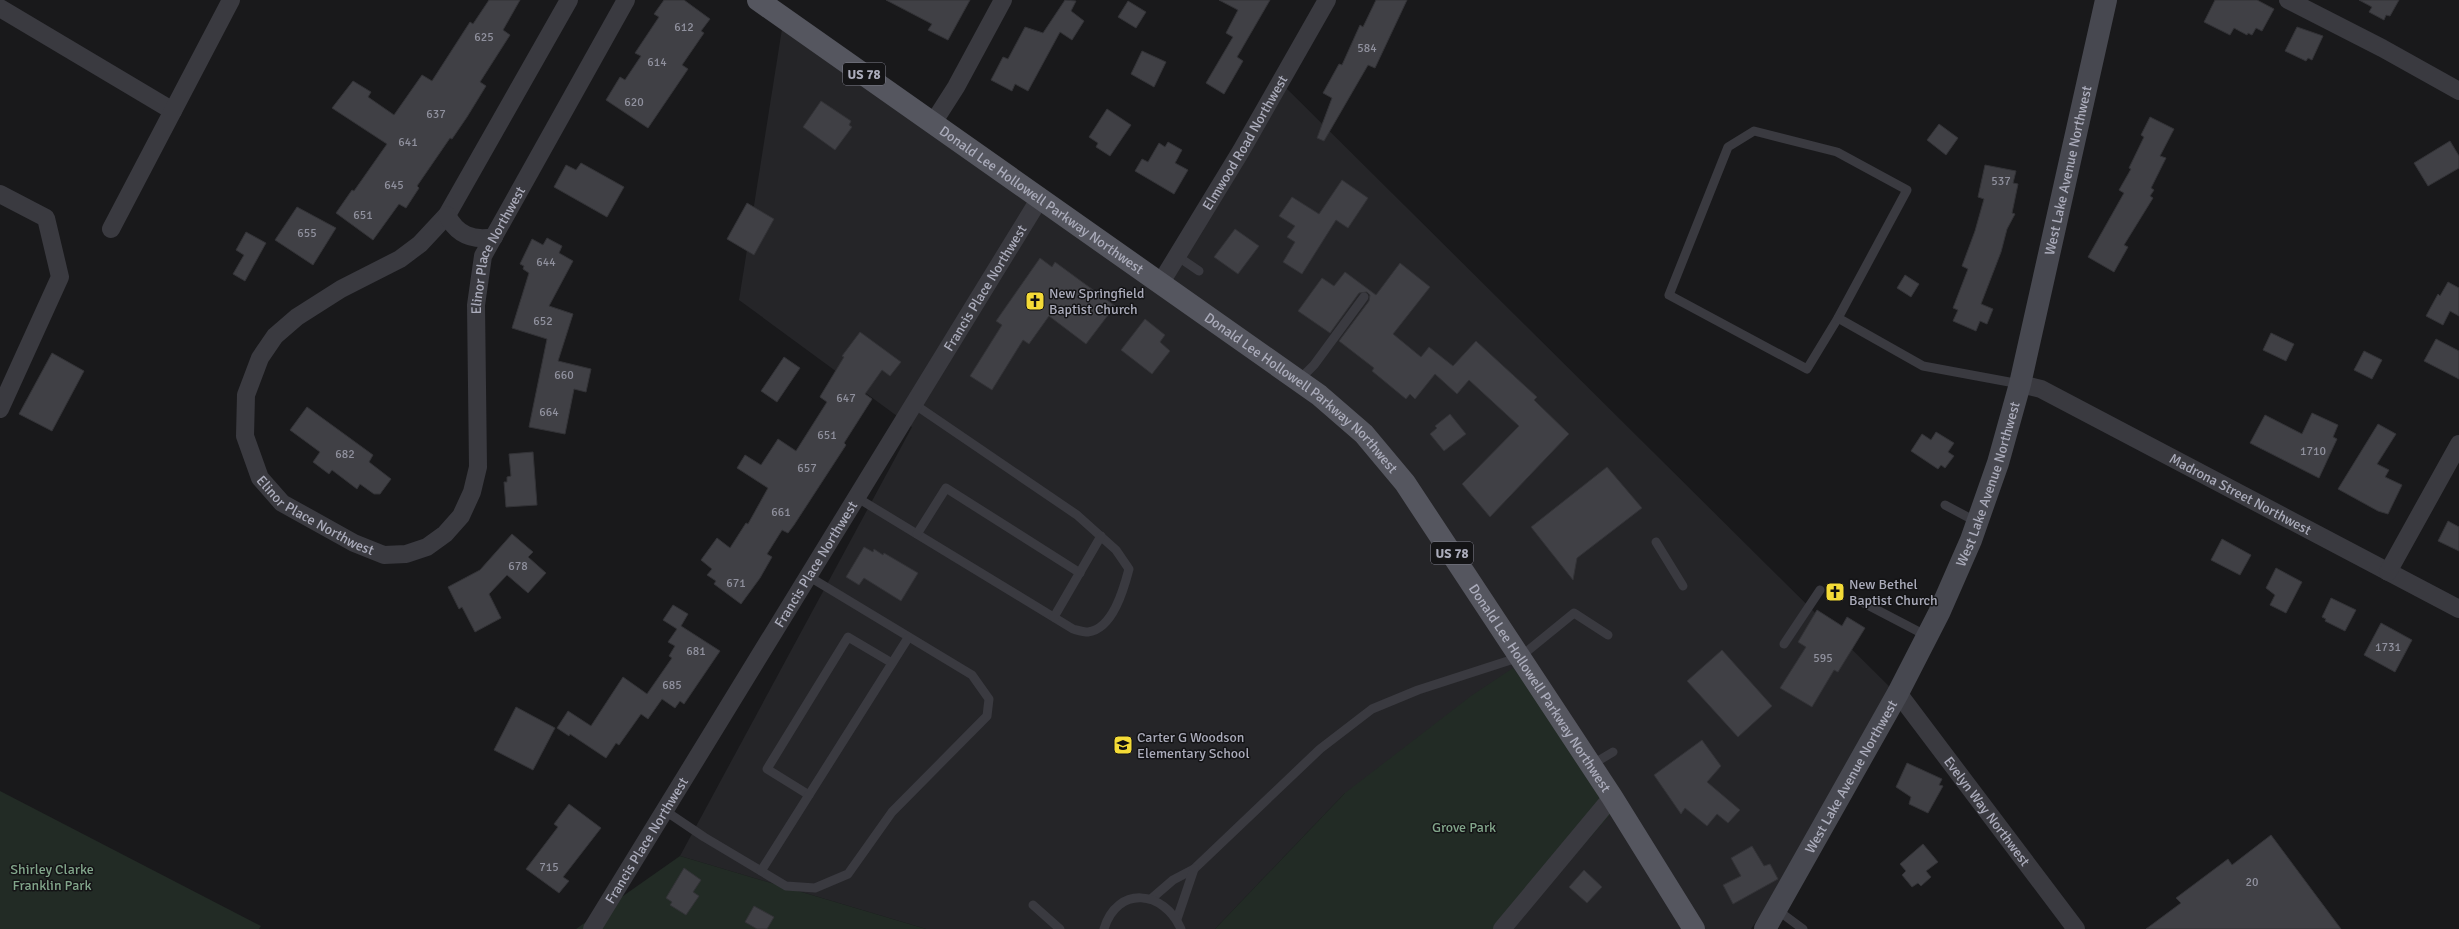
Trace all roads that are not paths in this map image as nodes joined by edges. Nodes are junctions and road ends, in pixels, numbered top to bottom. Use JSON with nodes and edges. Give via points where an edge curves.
{"nodes":[{"id":1,"x":231,"y":0,"type":"edge"},
{"id":2,"x":569,"y":0,"type":"edge"},
{"id":3,"x":626,"y":0,"type":"edge"},
{"id":4,"x":758,"y":0,"type":"edge"},
{"id":5,"x":1003,"y":0,"type":"edge"},
{"id":6,"x":1327,"y":0,"type":"edge"},
{"id":7,"x":2106,"y":0,"type":"edge"},
{"id":8,"x":2288,"y":0,"type":"edge"},
{"id":9,"x":0,"y":8,"type":"edge"},
{"id":10,"x":2459,"y":91,"type":"edge"},
{"id":11,"x":173,"y":111,"type":"junction"},
{"id":12,"x":933,"y":123,"type":"junction"},
{"id":13,"x":0,"y":194,"type":"edge"},
{"id":14,"x":1040,"y":198,"type":"junction"},
{"id":15,"x":447,"y":215,"type":"junction"},
{"id":16,"x":111,"y":229,"type":"dead end"},
{"id":17,"x":494,"y":237,"type":"junction"},
{"id":18,"x":1176,"y":256,"type":"junction"},
{"id":19,"x":1199,"y":270,"type":"dead end"},
{"id":20,"x":1160,"y":284,"type":"junction"},
{"id":21,"x":1364,"y":297,"type":"dead end"},
{"id":22,"x":1838,"y":318,"type":"junction"},
{"id":23,"x":1299,"y":380,"type":"junction"},
{"id":24,"x":2020,"y":384,"type":"junction"},
{"id":25,"x":914,"y":404,"type":"junction"},
{"id":26,"x":0,"y":409,"type":"edge"},
{"id":27,"x":2459,"y":444,"type":"edge"},
{"id":28,"x":856,"y":497,"type":"junction"},
{"id":29,"x":1945,"y":504,"type":"dead end"},
{"id":30,"x":1977,"y":522,"type":"junction"},
{"id":31,"x":917,"y":534,"type":"junction"},
{"id":32,"x":1101,"y":536,"type":"junction"},
{"id":33,"x":1656,"y":542,"type":"dead end"},
{"id":34,"x":1080,"y":572,"type":"junction"},
{"id":35,"x":2388,"y":572,"type":"junction"},
{"id":36,"x":808,"y":576,"type":"junction"},
{"id":37,"x":1683,"y":586,"type":"dead end"},
{"id":38,"x":1820,"y":590,"type":"dead end"},
{"id":39,"x":1860,"y":601,"type":"dead end"},
{"id":40,"x":2459,"y":609,"type":"edge"},
{"id":41,"x":1054,"y":617,"type":"junction"},
{"id":42,"x":1608,"y":635,"type":"dead end"},
{"id":43,"x":1927,"y":636,"type":"junction"},
{"id":44,"x":908,"y":638,"type":"junction"},
{"id":45,"x":1784,"y":644,"type":"dead end"},
{"id":46,"x":1520,"y":657,"type":"junction"},
{"id":47,"x":892,"y":663,"type":"junction"},
{"id":48,"x":1898,"y":693,"type":"junction"},
{"id":49,"x":1613,"y":752,"type":"dead end"},
{"id":50,"x":1591,"y":764,"type":"junction"},
{"id":51,"x":809,"y":795,"type":"junction"},
{"id":52,"x":1612,"y":797,"type":"junction"},
{"id":53,"x":664,"y":810,"type":"junction"},
{"id":54,"x":1194,"y":869,"type":"junction"},
{"id":55,"x":761,"y":871,"type":"junction"},
{"id":56,"x":1151,"y":899,"type":"junction"},
{"id":57,"x":1033,"y":905,"type":"dead end"},
{"id":58,"x":1776,"y":909,"type":"junction"},
{"id":59,"x":1177,"y":919,"type":"junction"},
{"id":60,"x":592,"y":929,"type":"edge"},
{"id":61,"x":1060,"y":929,"type":"edge"},
{"id":62,"x":1104,"y":929,"type":"edge"},
{"id":63,"x":1181,"y":929,"type":"edge"},
{"id":64,"x":1502,"y":929,"type":"edge"},
{"id":65,"x":1694,"y":929,"type":"edge"},
{"id":66,"x":1765,"y":929,"type":"edge"},
{"id":67,"x":1804,"y":929,"type":"edge"},
{"id":68,"x":2076,"y":929,"type":"edge"}],
"edges":[{"from":1,"to":11,"type":"street"},
{"from":2,"to":15,"type":"street","name":"Elinor Place Northwest"},
{"from":3,"to":17,"type":"street","name":"Elinor Place Northwest"},
{"from":4,"to":12,"type":"main road","name":"Donald Lee Hollowell Parkway Northwest","number":"US 78"},
{"from":5,"to":12,"type":"street","via":[[956,87]]},
{"from":6,"to":18,"type":"street","name":"Elmwood Road Northwest","via":[[1241,151]]},
{"from":7,"to":24,"type":"street","name":"West Lake Avenue Northwest"},
{"from":8,"to":10,"type":"street"},
{"from":9,"to":11,"type":"street"},
{"from":11,"to":16,"type":"street"},
{"from":12,"to":14,"type":"main road","name":"Donald Lee Hollowell Parkway Northwest","number":"US 78"},
{"from":13,"to":26,"type":"street","via":[[46,218],[60,277]]},
{"from":14,"to":20,"type":"main road","name":"Donald Lee Hollowell Parkway Northwest","number":"US 78"},
{"from":14,"to":25,"type":"street","name":"Francis Place Northwest"},
{"from":15,"to":17,"type":"street","via":[[451,224],[470,238],[481,240]]},
{"from":15,"to":17,"type":"street","name":"Elinor Place Northwest","via":[[420,244],[400,259],[341,289],[297,317],[276,336],[260,358],[246,394],[245,436],[260,478],[282,503],[354,543],[384,555],[406,554],[427,547],[449,530],[461,516],[472,492],[478,467],[476,305],[483,256]]},
{"from":18,"to":19,"type":"lane"},
{"from":18,"to":20,"type":"street","name":"Elmwood Road Northwest"},
{"from":20,"to":23,"type":"main road","name":"Donald Lee Hollowell Parkway Northwest","number":"US 78"},
{"from":21,"to":23,"type":"lane","via":[[1314,365]]},
{"from":22,"to":22,"type":"lane","via":[[1907,190],[1837,152],[1754,131],[1728,147],[1669,295],[1807,369]]},
{"from":22,"to":24,"type":"lane","via":[[1923,366]]},
{"from":23,"to":46,"type":"main road","name":"Donald Lee Hollowell Parkway Northwest","number":"US 78","via":[[1364,434],[1406,482]]},
{"from":24,"to":30,"type":"street","name":"West Lake Avenue Northwest","via":[[1998,463]]},
{"from":24,"to":35,"type":"street","name":"Madrona Street Northwest","via":[[2041,390]]},
{"from":25,"to":28,"type":"street","name":"Francis Place Northwest"},
{"from":25,"to":32,"type":"lane","via":[[1077,515]]},
{"from":27,"to":35,"type":"street"},
{"from":28,"to":31,"type":"lane"},
{"from":28,"to":36,"type":"street","name":"Francis Place Northwest"},
{"from":29,"to":30,"type":"lane"},
{"from":30,"to":43,"type":"street","name":"West Lake Avenue Northwest"},
{"from":31,"to":34,"type":"lane","via":[[946,488]]},
{"from":31,"to":41,"type":"lane"},
{"from":32,"to":34,"type":"lane"},
{"from":32,"to":41,"type":"lane","via":[[1116,550],[1129,569],[1119,602],[1103,624],[1089,632],[1073,629]]},
{"from":33,"to":37,"type":"lane"},
{"from":34,"to":41,"type":"lane"},
{"from":35,"to":40,"type":"street","name":"Madrona Street Northwest"},
{"from":36,"to":44,"type":"lane"},
{"from":36,"to":53,"type":"street","name":"Francis Place Northwest"},
{"from":38,"to":45,"type":"lane"},
{"from":39,"to":43,"type":"lane"},
{"from":42,"to":46,"type":"lane","via":[[1574,613]]},
{"from":43,"to":48,"type":"street","name":"West Lake Avenue Northwest"},
{"from":44,"to":47,"type":"lane"},
{"from":44,"to":55,"type":"lane","via":[[972,675],[988,699],[987,716],[892,812],[848,874],[815,888],[786,886]]},
{"from":46,"to":50,"type":"main road","name":"Donald Lee Hollowell Parkway Northwest","number":"US 78"},
{"from":46,"to":54,"type":"lane","via":[[1418,690],[1372,709],[1320,749]]},
{"from":47,"to":51,"type":"lane"},
{"from":47,"to":51,"type":"lane","via":[[848,637],[767,768]]},
{"from":48,"to":58,"type":"street","name":"West Lake Avenue Northwest"},
{"from":48,"to":68,"type":"street","name":"Evelyn Way Northwest"},
{"from":49,"to":50,"type":"lane"},
{"from":50,"to":52,"type":"main road","name":"Donald Lee Hollowell Parkway Northwest","number":"US 78"},
{"from":51,"to":55,"type":"lane"},
{"from":52,"to":64,"type":"street"},
{"from":52,"to":65,"type":"main road","name":"Donald Lee Hollowell Parkway Northwest","number":"US 78"},
{"from":53,"to":55,"type":"lane"},
{"from":53,"to":60,"type":"street","name":"Francis Place Northwest"},
{"from":54,"to":56,"type":"lane","via":[[1173,880]]},
{"from":54,"to":59,"type":"lane"},
{"from":56,"to":59,"type":"lane","via":[[1166,907]]},
{"from":56,"to":62,"type":"lane","via":[[1136,897],[1124,901],[1114,908],[1107,918]]},
{"from":57,"to":61,"type":"lane"},
{"from":58,"to":66,"type":"street","name":"West Lake Avenue Northwest"},
{"from":58,"to":67,"type":"lane"},
{"from":59,"to":63,"type":"lane"}]}
